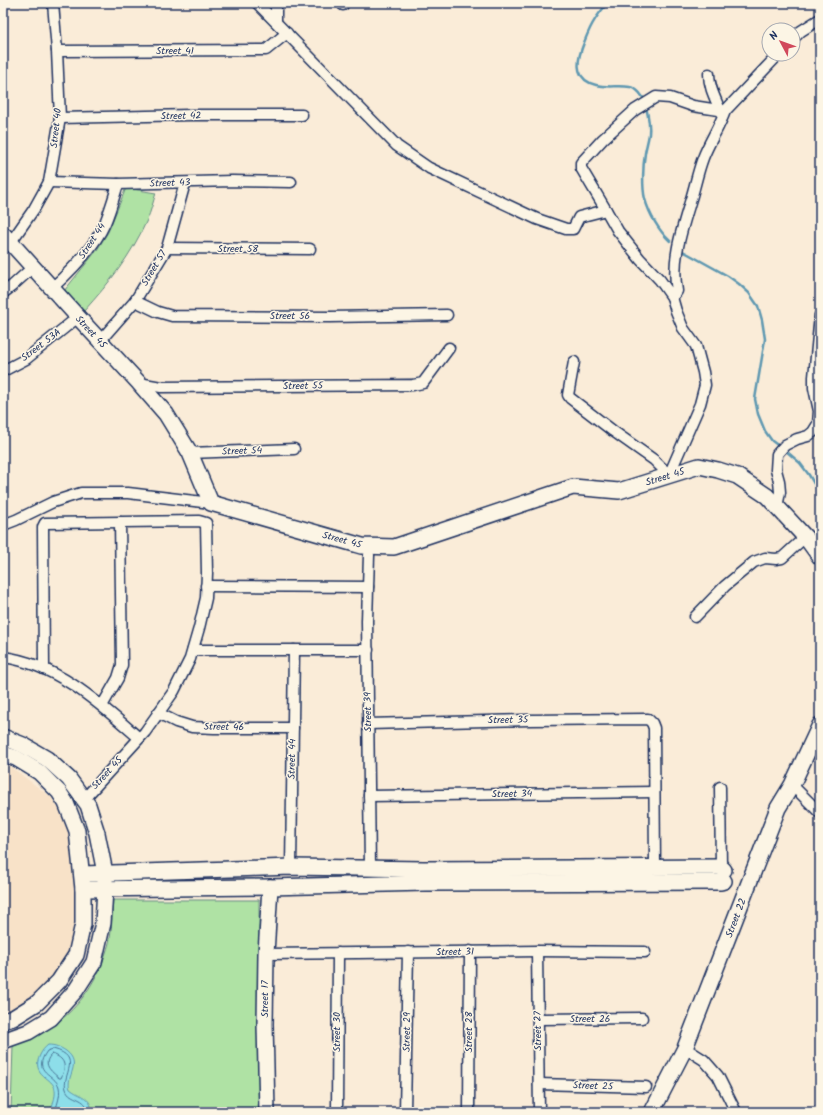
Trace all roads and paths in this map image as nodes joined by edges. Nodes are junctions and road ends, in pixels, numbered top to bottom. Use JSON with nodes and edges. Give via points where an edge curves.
{"nodes":[{"id":1,"x":53,"y":3,"type":"edge"},
{"id":2,"x":257,"y":3,"type":"edge"},
{"id":3,"x":276,"y":3,"type":"edge"},
{"id":4,"x":820,"y":19,"type":"edge"},
{"id":5,"x":276,"y":21,"type":"junction"},
{"id":6,"x":801,"y":31,"type":"edge"},
{"id":7,"x":287,"y":33,"type":"junction"},
{"id":8,"x":57,"y":51,"type":"junction"},
{"id":9,"x":771,"y":62,"type":"edge"},
{"id":10,"x":709,"y":74,"type":"dead end"},
{"id":11,"x":722,"y":111,"type":"junction"},
{"id":12,"x":302,"y":114,"type":"dead end"},
{"id":13,"x":60,"y":118,"type":"junction"},
{"id":14,"x":49,"y":182,"type":"junction"},
{"id":15,"x":291,"y":182,"type":"dead end"},
{"id":16,"x":185,"y":183,"type":"junction"},
{"id":17,"x":118,"y":184,"type":"junction"},
{"id":18,"x":606,"y":210,"type":"junction"},
{"id":19,"x":7,"y":238,"type":"edge"},
{"id":20,"x":166,"y":248,"type":"junction"},
{"id":21,"x":310,"y":249,"type":"dead end"},
{"id":22,"x":33,"y":267,"type":"junction"},
{"id":23,"x":52,"y":288,"type":"junction"},
{"id":24,"x":3,"y":293,"type":"edge"},
{"id":25,"x":672,"y":297,"type":"junction"},
{"id":26,"x":135,"y":301,"type":"junction"},
{"id":27,"x":447,"y":315,"type":"dead end"},
{"id":28,"x":820,"y":315,"type":"edge"},
{"id":29,"x":78,"y":317,"type":"junction"},
{"id":30,"x":100,"y":341,"type":"junction"},
{"id":31,"x":449,"y":348,"type":"dead end"},
{"id":32,"x":574,"y":362,"type":"dead end"},
{"id":33,"x":3,"y":371,"type":"edge"},
{"id":34,"x":139,"y":383,"type":"junction"},
{"id":35,"x":294,"y":449,"type":"dead end"},
{"id":36,"x":190,"y":453,"type":"junction"},
{"id":37,"x":669,"y":475,"type":"junction"},
{"id":38,"x":211,"y":503,"type":"junction"},
{"id":39,"x":776,"y":507,"type":"junction"},
{"id":40,"x":120,"y":522,"type":"junction"},
{"id":41,"x":3,"y":526,"type":"edge"},
{"id":42,"x":805,"y":537,"type":"junction"},
{"id":43,"x":369,"y":555,"type":"dead end"},
{"id":44,"x":820,"y":557,"type":"edge"},
{"id":45,"x":206,"y":586,"type":"junction"},
{"id":46,"x":368,"y":587,"type":"junction"},
{"id":47,"x":694,"y":617,"type":"dead end"},
{"id":48,"x":193,"y":650,"type":"junction"},
{"id":49,"x":294,"y":650,"type":"junction"},
{"id":50,"x":368,"y":650,"type":"junction"},
{"id":51,"x":3,"y":657,"type":"edge"},
{"id":52,"x":44,"y":669,"type":"junction"},
{"id":53,"x":102,"y":706,"type":"junction"},
{"id":54,"x":158,"y":713,"type":"junction"},
{"id":55,"x":368,"y":724,"type":"junction"},
{"id":56,"x":820,"y":725,"type":"edge"},
{"id":57,"x":292,"y":728,"type":"junction"},
{"id":58,"x":3,"y":737,"type":"edge"},
{"id":59,"x":139,"y":738,"type":"junction"},
{"id":60,"x":36,"y":752,"type":"junction"},
{"id":61,"x":3,"y":754,"type":"edge"},
{"id":62,"x":28,"y":765,"type":"junction"},
{"id":63,"x":792,"y":785,"type":"junction"},
{"id":64,"x":720,"y":787,"type":"dead end"},
{"id":65,"x":654,"y":792,"type":"junction"},
{"id":66,"x":369,"y":796,"type":"junction"},
{"id":67,"x":84,"y":799,"type":"junction"},
{"id":68,"x":820,"y":813,"type":"edge"},
{"id":69,"x":291,"y":867,"type":"junction"},
{"id":70,"x":370,"y":868,"type":"junction"},
{"id":71,"x":655,"y":868,"type":"junction"},
{"id":72,"x":105,"y":873,"type":"junction"},
{"id":73,"x":723,"y":873,"type":"junction"},
{"id":74,"x":82,"y":874,"type":"junction"},
{"id":75,"x":424,"y":876,"type":"junction"},
{"id":76,"x":270,"y":887,"type":"junction"},
{"id":77,"x":105,"y":888,"type":"junction"},
{"id":78,"x":83,"y":889,"type":"junction"},
{"id":79,"x":470,"y":951,"type":"junction"},
{"id":80,"x":537,"y":951,"type":"junction"},
{"id":81,"x":408,"y":952,"type":"junction"},
{"id":82,"x":645,"y":952,"type":"dead end"},
{"id":83,"x":338,"y":953,"type":"junction"},
{"id":84,"x":266,"y":954,"type":"junction"},
{"id":85,"x":48,"y":992,"type":"junction"},
{"id":86,"x":63,"y":1004,"type":"junction"},
{"id":87,"x":642,"y":1018,"type":"dead end"},
{"id":88,"x":538,"y":1019,"type":"junction"},
{"id":89,"x":3,"y":1020,"type":"edge"},
{"id":90,"x":3,"y":1041,"type":"edge"},
{"id":91,"x":685,"y":1048,"type":"junction"},
{"id":92,"x":539,"y":1084,"type":"junction"},
{"id":93,"x":646,"y":1087,"type":"dead end"},
{"id":94,"x":267,"y":1112,"type":"edge"},
{"id":95,"x":337,"y":1112,"type":"edge"},
{"id":96,"x":405,"y":1112,"type":"edge"},
{"id":97,"x":469,"y":1112,"type":"edge"},
{"id":98,"x":539,"y":1112,"type":"edge"},
{"id":99,"x":652,"y":1112,"type":"edge"},
{"id":100,"x":736,"y":1112,"type":"edge"}],
"edges":[{"from":1,"to":8,"type":"street","name":"Street 40"},
{"from":2,"to":5,"type":"street"},
{"from":3,"to":5,"type":"street"},
{"from":4,"to":6,"type":"street"},
{"from":5,"to":7,"type":"street"},
{"from":7,"to":8,"type":"street","name":"Street 41","via":[[266,50]]},
{"from":7,"to":18,"type":"street","via":[[397,146],[429,168],[537,219],[566,229],[573,229],[579,217]]},
{"from":8,"to":13,"type":"street","name":"Street 40"},
{"from":9,"to":11,"type":"street"},
{"from":10,"to":11,"type":"street","via":[[709,81]]},
{"from":11,"to":18,"type":"street","via":[[656,97],[635,110],[581,163],[580,168]]},
{"from":11,"to":25,"type":"street","via":[[722,120],[703,158],[678,245],[675,270],[677,291]]},
{"from":12,"to":13,"type":"street","name":"Street 42"},
{"from":13,"to":14,"type":"street","name":"Street 40"},
{"from":14,"to":17,"type":"street","name":"Street 43"},
{"from":14,"to":19,"type":"street","name":"Street 40","via":[[34,210]]},
{"from":15,"to":16,"type":"street","name":"Street 43"},
{"from":16,"to":17,"type":"street","name":"Street 43"},
{"from":16,"to":20,"type":"street","name":"Street 57"},
{"from":17,"to":23,"type":"street","name":"Street 44","via":[[105,224],[90,248]]},
{"from":18,"to":25,"type":"street","via":[[640,260],[660,280]]},
{"from":19,"to":22,"type":"street","name":"Street 45"},
{"from":20,"to":21,"type":"street","name":"Street 58"},
{"from":20,"to":26,"type":"street","name":"Street 57"},
{"from":22,"to":23,"type":"street","name":"Street 45"},
{"from":22,"to":24,"type":"street"},
{"from":23,"to":29,"type":"street","name":"Street 45"},
{"from":25,"to":37,"type":"street","via":[[683,328],[696,346],[705,385],[700,404]]},
{"from":26,"to":27,"type":"street","name":"Street 56","via":[[172,316]]},
{"from":26,"to":30,"type":"street","name":"Street 57"},
{"from":28,"to":39,"type":"street","via":[[814,377],[819,411],[818,424],[814,432],[785,444],[777,454],[776,470],[780,492]]},
{"from":29,"to":30,"type":"street","name":"Street 45"},
{"from":29,"to":33,"type":"street","name":"Street 53A","via":[[26,358]]},
{"from":30,"to":34,"type":"street","name":"Street 45"},
{"from":31,"to":34,"type":"street","name":"Street 55","via":[[423,383],[412,385],[161,387]]},
{"from":32,"to":37,"type":"street","via":[[568,395],[570,398],[654,460]]},
{"from":34,"to":36,"type":"street","name":"Street 45","via":[[166,414]]},
{"from":35,"to":36,"type":"street","name":"Street 54"},
{"from":36,"to":38,"type":"street","name":"Street 45"},
{"from":37,"to":38,"type":"street","name":"Street 45","via":[[619,491],[573,487],[394,547],[362,546]]},
{"from":37,"to":39,"type":"street","name":"Street 45","via":[[699,466],[718,470],[737,476],[767,496]]},
{"from":38,"to":41,"type":"street","via":[[128,493],[81,493],[53,502]]},
{"from":39,"to":42,"type":"street","name":"Street 45"},
{"from":40,"to":45,"type":"street","name":"Street 45","via":[[206,523]]},
{"from":40,"to":52,"type":"street","name":"Street 45","via":[[45,524],[43,527]]},
{"from":40,"to":53,"type":"street","via":[[122,665],[118,678]]},
{"from":42,"to":44,"type":"street","name":"Street 45"},
{"from":42,"to":47,"type":"street","via":[[782,558],[765,558],[754,562]]},
{"from":43,"to":46,"type":"street","name":"Street 39"},
{"from":45,"to":46,"type":"street"},
{"from":45,"to":48,"type":"street","name":"Street 45","via":[[204,606]]},
{"from":46,"to":50,"type":"street","name":"Street 39"},
{"from":48,"to":49,"type":"street"},
{"from":48,"to":54,"type":"street","name":"Street 45","via":[[174,691]]},
{"from":49,"to":50,"type":"street"},
{"from":49,"to":57,"type":"street","name":"Street 44"},
{"from":50,"to":55,"type":"street","name":"Street 39"},
{"from":51,"to":52,"type":"street"},
{"from":52,"to":53,"type":"street","via":[[80,689]]},
{"from":53,"to":59,"type":"street"},
{"from":54,"to":57,"type":"street","name":"Street 46","via":[[192,727]]},
{"from":54,"to":59,"type":"street","name":"Street 45"},
{"from":55,"to":65,"type":"street","name":"Street 35","via":[[648,719],[654,728]]},
{"from":55,"to":66,"type":"street","name":"Street 39"},
{"from":56,"to":63,"type":"street","name":"Street 22"},
{"from":57,"to":69,"type":"street","name":"Street 44"},
{"from":58,"to":60,"type":"street"},
{"from":59,"to":67,"type":"street","name":"Street 45"},
{"from":60,"to":62,"type":"street"},
{"from":60,"to":67,"type":"street","via":[[70,779]]},
{"from":61,"to":62,"type":"street"},
{"from":62,"to":74,"type":"street","via":[[59,792],[66,803],[77,831]]},
{"from":63,"to":68,"type":"street"},
{"from":63,"to":91,"type":"street","name":"Street 22","via":[[778,808]]},
{"from":64,"to":73,"type":"street"},
{"from":65,"to":66,"type":"street","name":"Street 34"},
{"from":65,"to":71,"type":"street"},
{"from":66,"to":70,"type":"street","name":"Street 39"},
{"from":67,"to":72,"type":"street","via":[[97,833]]},
{"from":69,"to":70,"type":"street"},
{"from":69,"to":72,"type":"street"},
{"from":70,"to":75,"type":"street"},
{"from":71,"to":73,"type":"street"},
{"from":71,"to":75,"type":"street"},
{"from":72,"to":74,"type":"street"},
{"from":72,"to":77,"type":"street"},
{"from":73,"to":75,"type":"street","via":[[721,882]]},
{"from":74,"to":78,"type":"street"},
{"from":75,"to":76,"type":"street"},
{"from":76,"to":77,"type":"street"},
{"from":76,"to":84,"type":"street","name":"Street 17"},
{"from":77,"to":78,"type":"street"},
{"from":77,"to":86,"type":"street","via":[[103,923],[94,962],[76,990]]},
{"from":78,"to":85,"type":"street","via":[[83,924],[76,955],[59,982]]},
{"from":79,"to":80,"type":"street","name":"Street 31"},
{"from":79,"to":81,"type":"street","name":"Street 31"},
{"from":79,"to":97,"type":"street","name":"Street 28"},
{"from":80,"to":82,"type":"street","name":"Street 31"},
{"from":80,"to":88,"type":"street","name":"Street 27"},
{"from":81,"to":83,"type":"street","name":"Street 31"},
{"from":81,"to":96,"type":"street","name":"Street 29"},
{"from":83,"to":84,"type":"street","name":"Street 31"},
{"from":83,"to":95,"type":"street","name":"Street 30"},
{"from":84,"to":94,"type":"street","name":"Street 17"},
{"from":85,"to":86,"type":"street"},
{"from":85,"to":89,"type":"street","via":[[37,1003],[13,1018]]},
{"from":86,"to":90,"type":"street","via":[[51,1018],[28,1032]]},
{"from":87,"to":88,"type":"street","name":"Street 26"},
{"from":88,"to":92,"type":"street","name":"Street 27"},
{"from":91,"to":99,"type":"street","name":"Street 22"},
{"from":91,"to":100,"type":"street","via":[[704,1060],[718,1076]]},
{"from":92,"to":93,"type":"street","name":"Street 25"},
{"from":92,"to":98,"type":"street","name":"Street 27"}]}
